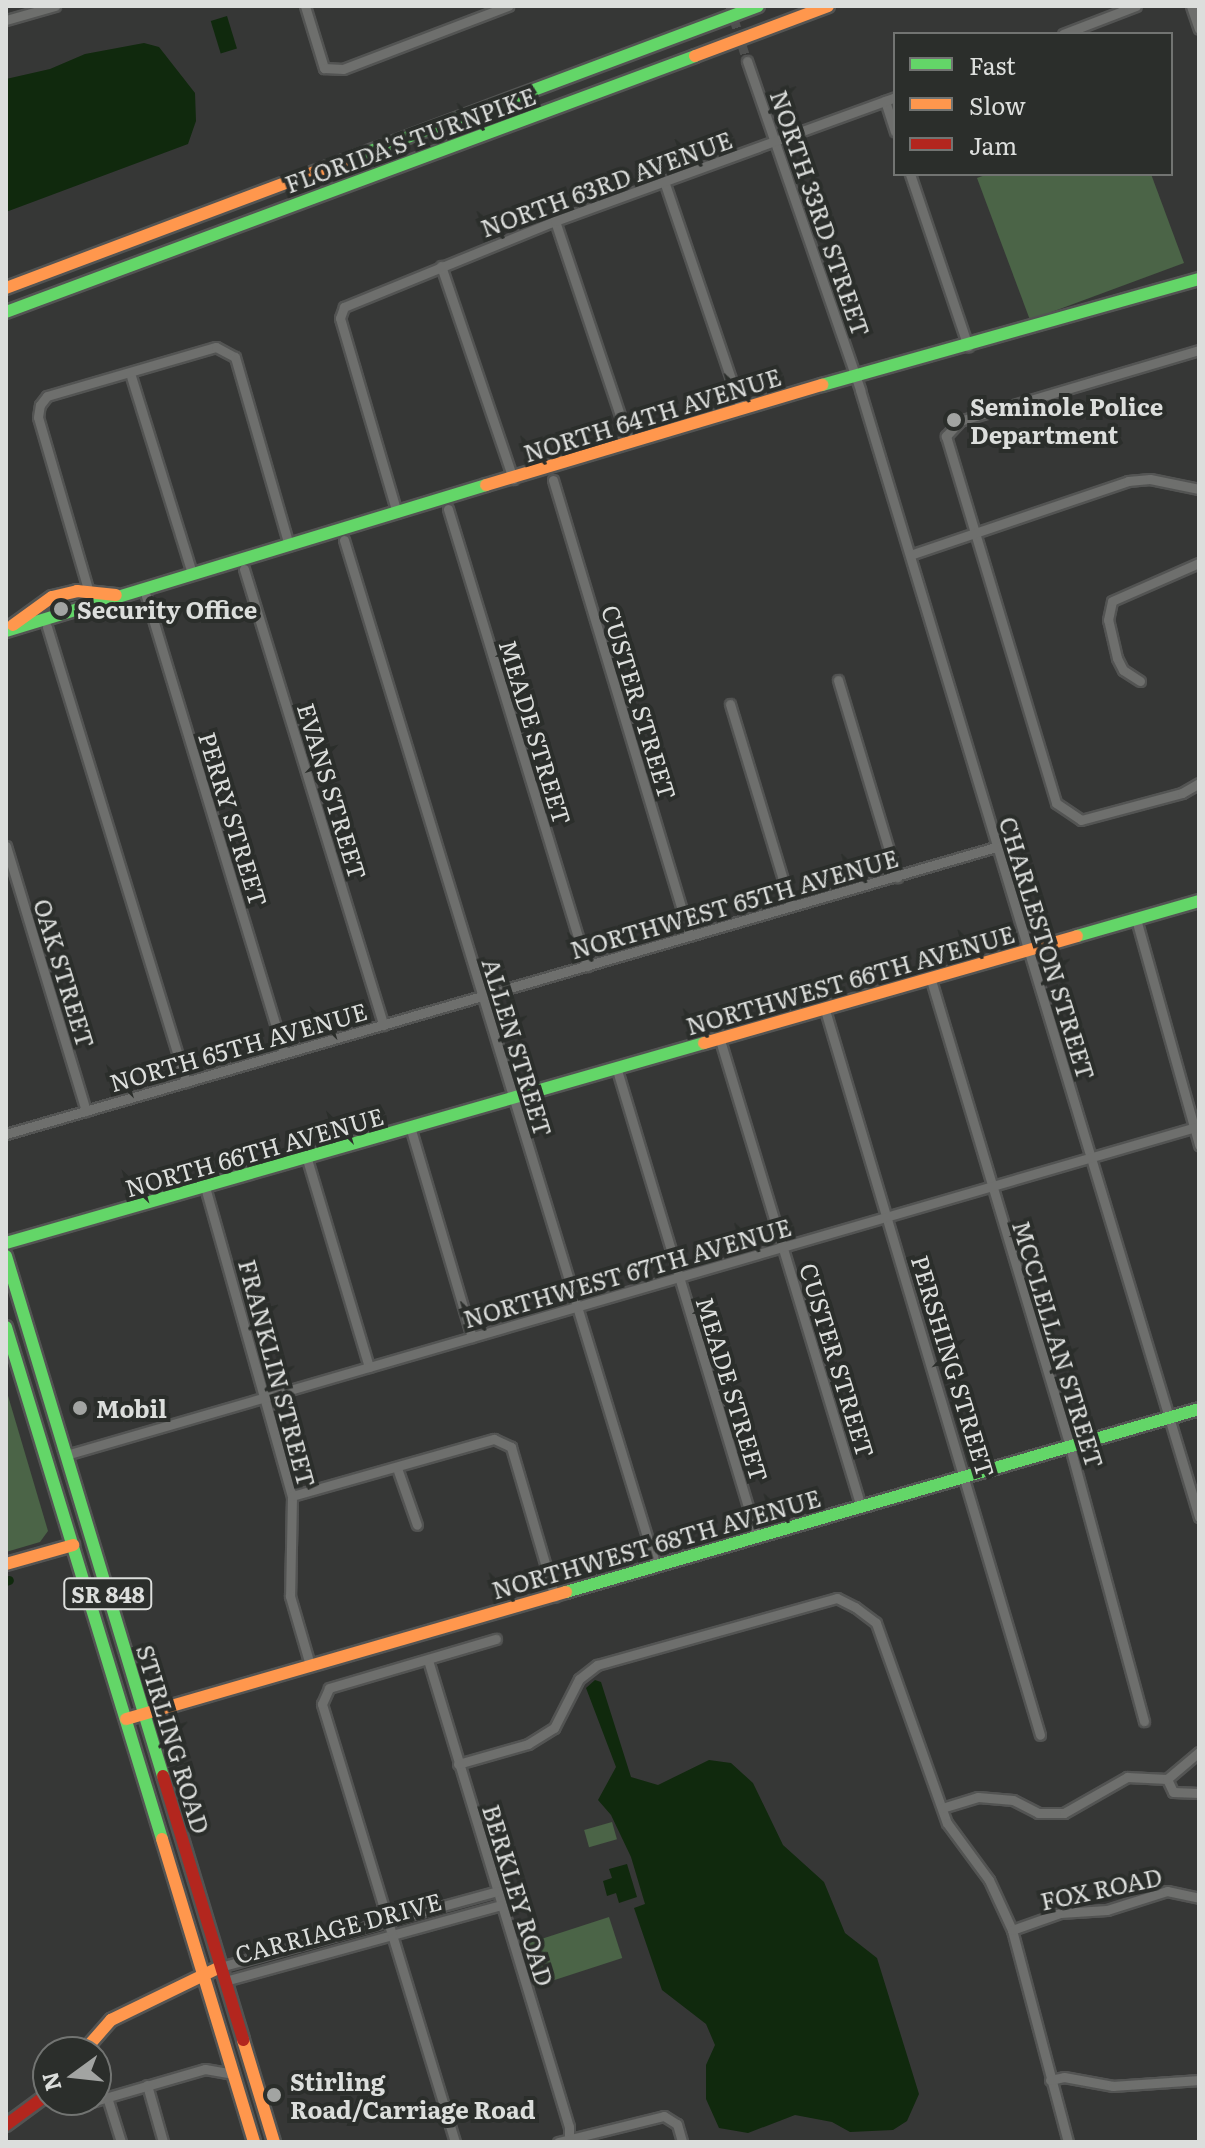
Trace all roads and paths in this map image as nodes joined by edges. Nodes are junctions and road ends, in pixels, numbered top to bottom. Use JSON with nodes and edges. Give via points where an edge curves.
{"nodes":[{"id":1,"x":55,"y":6,"type":"edge"},
{"id":2,"x":305,"y":6,"type":"edge"},
{"id":3,"x":508,"y":6,"type":"edge"},
{"id":4,"x":758,"y":6,"type":"edge"},
{"id":5,"x":828,"y":6,"type":"edge"},
{"id":6,"x":1136,"y":6,"type":"edge"},
{"id":7,"x":1191,"y":6,"type":"edge"},
{"id":8,"x":6,"y":20,"type":"edge"},
{"id":9,"x":1199,"y":29,"type":"edge"},
{"id":10,"x":1068,"y":32,"type":"edge"},
{"id":11,"x":747,"y":61,"type":"tunnel mouth"},
{"id":12,"x":890,"y":99,"type":"edge"},
{"id":13,"x":776,"y":142,"type":"junction"},
{"id":14,"x":911,"y":176,"type":"edge"},
{"id":15,"x":665,"y":184,"type":"junction"},
{"id":16,"x":555,"y":221,"type":"junction"},
{"id":17,"x":441,"y":266,"type":"junction"},
{"id":18,"x":1199,"y":279,"type":"edge"},
{"id":19,"x":6,"y":288,"type":"edge"},
{"id":20,"x":6,"y":312,"type":"edge"},
{"id":21,"x":968,"y":346,"type":"junction"},
{"id":22,"x":1199,"y":350,"type":"edge"},
{"id":23,"x":130,"y":373,"type":"junction"},
{"id":24,"x":858,"y":384,"type":"junction"},
{"id":25,"x":741,"y":408,"type":"junction"},
{"id":26,"x":629,"y":442,"type":"junction"},
{"id":27,"x":513,"y":479,"type":"junction"},
{"id":28,"x":553,"y":480,"type":"dead end"},
{"id":29,"x":1199,"y":489,"type":"edge"},
{"id":30,"x":448,"y":509,"type":"dead end"},
{"id":31,"x":397,"y":513,"type":"junction"},
{"id":32,"x":974,"y":536,"type":"junction"},
{"id":33,"x":344,"y":540,"type":"dead end"},
{"id":34,"x":289,"y":545,"type":"junction"},
{"id":35,"x":910,"y":555,"type":"junction"},
{"id":36,"x":1199,"y":563,"type":"edge"},
{"id":37,"x":244,"y":569,"type":"dead end"},
{"id":38,"x":192,"y":573,"type":"junction"},
{"id":39,"x":146,"y":596,"type":"dead end"},
{"id":40,"x":92,"y":600,"type":"junction"},
{"id":41,"x":47,"y":627,"type":"dead end"},
{"id":42,"x":6,"y":630,"type":"edge"},
{"id":43,"x":838,"y":680,"type":"dead end"},
{"id":44,"x":1140,"y":681,"type":"dead end"},
{"id":45,"x":730,"y":704,"type":"dead end"},
{"id":46,"x":1199,"y":783,"type":"edge"},
{"id":47,"x":6,"y":846,"type":"edge"},
{"id":48,"x":996,"y":847,"type":"junction"},
{"id":49,"x":897,"y":877,"type":"junction"},
{"id":50,"x":1199,"y":901,"type":"edge"},
{"id":51,"x":791,"y":906,"type":"junction"},
{"id":52,"x":1136,"y":919,"type":"junction"},
{"id":53,"x":690,"y":936,"type":"junction"},
{"id":54,"x":1030,"y":950,"type":"junction"},
{"id":55,"x":587,"y":966,"type":"junction"},
{"id":56,"x":931,"y":980,"type":"junction"},
{"id":57,"x":482,"y":996,"type":"junction"},
{"id":58,"x":825,"y":1010,"type":"junction"},
{"id":59,"x":383,"y":1025,"type":"junction"},
{"id":60,"x":720,"y":1040,"type":"junction"},
{"id":61,"x":284,"y":1053,"type":"junction"},
{"id":62,"x":617,"y":1070,"type":"junction"},
{"id":63,"x":186,"y":1082,"type":"junction"},
{"id":64,"x":513,"y":1100,"type":"junction"},
{"id":65,"x":86,"y":1111,"type":"junction"},
{"id":66,"x":1196,"y":1127,"type":"edge"},
{"id":67,"x":411,"y":1130,"type":"junction"},
{"id":68,"x":6,"y":1134,"type":"edge"},
{"id":69,"x":1199,"y":1145,"type":"edge"},
{"id":70,"x":1090,"y":1158,"type":"junction"},
{"id":71,"x":307,"y":1159,"type":"junction"},
{"id":72,"x":205,"y":1187,"type":"junction"},
{"id":73,"x":991,"y":1187,"type":"junction"},
{"id":74,"x":888,"y":1217,"type":"junction"},
{"id":75,"x":6,"y":1243,"type":"edge"},
{"id":76,"x":782,"y":1247,"type":"junction"},
{"id":77,"x":6,"y":1256,"type":"edge"},
{"id":78,"x":678,"y":1278,"type":"junction"},
{"id":79,"x":575,"y":1307,"type":"junction"},
{"id":80,"x":6,"y":1327,"type":"edge"},
{"id":81,"x":472,"y":1337,"type":"junction"},
{"id":82,"x":369,"y":1367,"type":"junction"},
{"id":83,"x":26,"y":1391,"type":"junction"},
{"id":84,"x":268,"y":1397,"type":"junction"},
{"id":85,"x":1199,"y":1409,"type":"edge"},
{"id":86,"x":1169,"y":1417,"type":"junction"},
{"id":87,"x":1070,"y":1447,"type":"junction"},
{"id":88,"x":66,"y":1455,"type":"junction"},
{"id":89,"x":397,"y":1468,"type":"junction"},
{"id":90,"x":72,"y":1473,"type":"junction"},
{"id":91,"x":967,"y":1476,"type":"junction"},
{"id":92,"x":292,"y":1496,"type":"junction"},
{"id":93,"x":861,"y":1507,"type":"junction"},
{"id":94,"x":1199,"y":1517,"type":"edge"},
{"id":95,"x":417,"y":1525,"type":"dead end"},
{"id":96,"x":757,"y":1536,"type":"junction"},
{"id":97,"x":73,"y":1545,"type":"junction"},
{"id":98,"x":6,"y":1564,"type":"edge"},
{"id":99,"x":656,"y":1566,"type":"junction"},
{"id":100,"x":555,"y":1597,"type":"junction"},
{"id":101,"x":496,"y":1639,"type":"dead end"},
{"id":102,"x":428,"y":1660,"type":"junction"},
{"id":103,"x":310,"y":1665,"type":"junction"},
{"id":104,"x":144,"y":1714,"type":"junction"},
{"id":105,"x":126,"y":1719,"type":"junction"},
{"id":106,"x":1144,"y":1721,"type":"dead end"},
{"id":107,"x":1040,"y":1735,"type":"dead end"},
{"id":108,"x":1199,"y":1752,"type":"edge"},
{"id":109,"x":458,"y":1764,"type":"junction"},
{"id":110,"x":1167,"y":1779,"type":"junction"},
{"id":111,"x":1199,"y":1793,"type":"edge"},
{"id":112,"x":942,"y":1808,"type":"junction"},
{"id":113,"x":497,"y":1891,"type":"junction"},
{"id":114,"x":1199,"y":1898,"type":"edge"},
{"id":115,"x":500,"y":1905,"type":"junction"},
{"id":116,"x":388,"y":1924,"type":"junction"},
{"id":117,"x":1012,"y":1930,"type":"junction"},
{"id":118,"x":391,"y":1935,"type":"junction"},
{"id":119,"x":258,"y":1957,"type":"junction"},
{"id":120,"x":220,"y":1967,"type":"junction"},
{"id":121,"x":262,"y":1969,"type":"junction"},
{"id":122,"x":204,"y":1978,"type":"junction"},
{"id":123,"x":225,"y":1981,"type":"junction"},
{"id":124,"x":97,"y":2036,"type":"edge"},
{"id":125,"x":234,"y":2074,"type":"junction"},
{"id":126,"x":1050,"y":2080,"type":"junction"},
{"id":127,"x":1199,"y":2080,"type":"edge"},
{"id":128,"x":147,"y":2085,"type":"junction"},
{"id":129,"x":112,"y":2096,"type":"edge"},
{"id":130,"x":32,"y":2106,"type":"edge"},
{"id":131,"x":112,"y":2113,"type":"edge"},
{"id":132,"x":6,"y":2125,"type":"edge"},
{"id":133,"x":565,"y":2141,"type":"edge"},
{"id":134,"x":121,"y":2142,"type":"edge"},
{"id":135,"x":163,"y":2142,"type":"edge"},
{"id":136,"x":254,"y":2142,"type":"edge"},
{"id":137,"x":274,"y":2142,"type":"edge"},
{"id":138,"x":455,"y":2142,"type":"edge"},
{"id":139,"x":682,"y":2142,"type":"edge"},
{"id":140,"x":1068,"y":2142,"type":"edge"}],
"edges":[{"from":1,"to":8,"type":"street"},
{"from":2,"to":3,"type":"street","via":[[324,68],[343,69]]},
{"from":4,"to":19,"type":"main road","name":"FLORIDA'S TURNPIKE"},
{"from":5,"to":20,"type":"main road","name":"FLORIDA'S TURNPIKE"},
{"from":6,"to":10,"type":"street"},
{"from":7,"to":9,"type":"street"},
{"from":11,"to":13,"type":"street","name":"NORTH 33RD STREET"},
{"from":12,"to":13,"type":"street","name":"NORTH 63RD AVENUE"},
{"from":13,"to":15,"type":"street","name":"NORTH 63RD AVENUE"},
{"from":13,"to":24,"type":"street","name":"NORTH 33RD STREET"},
{"from":14,"to":21,"type":"street"},
{"from":15,"to":16,"type":"street","name":"NORTH 63RD AVENUE"},
{"from":15,"to":25,"type":"street"},
{"from":16,"to":17,"type":"street","name":"NORTH 63RD AVENUE"},
{"from":16,"to":26,"type":"street"},
{"from":17,"to":27,"type":"street"},
{"from":17,"to":31,"type":"street","name":"NORTH 63RD AVENUE","via":[[354,299],[340,318]]},
{"from":18,"to":21,"type":"main road","name":"NORTH 64TH AVENUE"},
{"from":21,"to":24,"type":"main road","name":"NORTH 64TH AVENUE"},
{"from":22,"to":32,"type":"street","via":[[950,428],[948,446]]},
{"from":23,"to":34,"type":"street","via":[[216,347],[228,349],[235,357]]},
{"from":23,"to":38,"type":"street"},
{"from":23,"to":40,"type":"street","via":[[47,396],[40,405],[38,417]]},
{"from":24,"to":25,"type":"main road","name":"NORTH 64TH AVENUE"},
{"from":24,"to":35,"type":"street","name":"CHARLESTON STREET"},
{"from":25,"to":26,"type":"main road","name":"NORTH 64TH AVENUE"},
{"from":26,"to":27,"type":"main road","name":"NORTH 64TH AVENUE"},
{"from":27,"to":31,"type":"main road","name":"NORTH 64TH AVENUE"},
{"from":28,"to":53,"type":"street","name":"CUSTER STREET"},
{"from":29,"to":32,"type":"street","via":[[1150,479],[1128,481]]},
{"from":30,"to":55,"type":"street","name":"MEADE STREET"},
{"from":31,"to":34,"type":"main road","name":"NORTH 64TH AVENUE"},
{"from":32,"to":35,"type":"street"},
{"from":32,"to":46,"type":"street","via":[[1056,803],[1066,815],[1081,820],[1182,793]]},
{"from":33,"to":57,"type":"street","name":"ALLEN STREET"},
{"from":34,"to":38,"type":"main road","name":"NORTH 64TH AVENUE"},
{"from":35,"to":48,"type":"street","name":"CHARLESTON STREET"},
{"from":36,"to":44,"type":"street","via":[[1112,601],[1108,620],[1117,658],[1123,670]]},
{"from":37,"to":59,"type":"street","name":"EVANS STREET"},
{"from":38,"to":40,"type":"main road","name":"NORTH 64TH AVENUE"},
{"from":39,"to":61,"type":"street","name":"PERRY STREET"},
{"from":40,"to":42,"type":"main road","name":"NORTH 64TH AVENUE"},
{"from":40,"to":42,"type":"main road","name":"NORTH 64TH AVENUE","via":[[52,597]]},
{"from":41,"to":63,"type":"street"},
{"from":43,"to":49,"type":"street"},
{"from":45,"to":51,"type":"street"},
{"from":47,"to":65,"type":"street","name":"OAK STREET"},
{"from":48,"to":49,"type":"street","name":"NORTHWEST 65TH AVENUE"},
{"from":48,"to":54,"type":"street","name":"CHARLESTON STREET"},
{"from":49,"to":51,"type":"street","name":"NORTHWEST 65TH AVENUE"},
{"from":50,"to":52,"type":"main road","name":"NORTHWEST 66TH AVENUE"},
{"from":51,"to":53,"type":"street","name":"NORTHWEST 65TH AVENUE"},
{"from":52,"to":54,"type":"main road","name":"NORTHWEST 66TH AVENUE"},
{"from":52,"to":66,"type":"street"},
{"from":53,"to":55,"type":"street","name":"NORTHWEST 65TH AVENUE"},
{"from":54,"to":56,"type":"main road","name":"NORTHWEST 66TH AVENUE"},
{"from":54,"to":70,"type":"street","name":"CHARLESTON STREET"},
{"from":55,"to":57,"type":"street","name":"NORTHWEST 65TH AVENUE"},
{"from":56,"to":58,"type":"main road","name":"NORTHWEST 66TH AVENUE"},
{"from":56,"to":73,"type":"street","name":"MCCLELLAN STREET"},
{"from":57,"to":59,"type":"street","name":"NORTH 65TH AVENUE"},
{"from":57,"to":64,"type":"street","name":"ALLEN STREET"},
{"from":58,"to":60,"type":"main road","name":"NORTHWEST 66TH AVENUE"},
{"from":58,"to":74,"type":"street","name":"PERSHING STREET"},
{"from":59,"to":61,"type":"street","name":"NORTH 65TH AVENUE"},
{"from":60,"to":62,"type":"main road","name":"NORTHWEST 66TH AVENUE"},
{"from":60,"to":76,"type":"street","name":"CUSTER STREET"},
{"from":61,"to":63,"type":"street","name":"NORTH 65TH AVENUE"},
{"from":62,"to":64,"type":"main road","name":"NORTHWEST 66TH AVENUE"},
{"from":62,"to":78,"type":"street","name":"MEADE STREET"},
{"from":63,"to":65,"type":"street","name":"NORTH 65TH AVENUE"},
{"from":64,"to":67,"type":"main road","name":"NORTH 66TH AVENUE"},
{"from":64,"to":79,"type":"street","name":"ALLEN STREET"},
{"from":65,"to":68,"type":"street","name":"NORTH 65TH AVENUE"},
{"from":66,"to":69,"type":"street"},
{"from":66,"to":70,"type":"street","name":"NORTHWEST 67TH AVENUE"},
{"from":67,"to":71,"type":"main road","name":"NORTH 66TH AVENUE"},
{"from":67,"to":81,"type":"street"},
{"from":70,"to":73,"type":"street","name":"NORTHWEST 67TH AVENUE"},
{"from":70,"to":86,"type":"street","name":"CHARLESTON STREET"},
{"from":71,"to":72,"type":"main road","name":"NORTH 66TH AVENUE"},
{"from":71,"to":82,"type":"street"},
{"from":72,"to":75,"type":"main road","name":"NORTH 66TH AVENUE"},
{"from":72,"to":84,"type":"street","name":"FRANKLIN STREET"},
{"from":73,"to":74,"type":"street","name":"NORTHWEST 67TH AVENUE"},
{"from":73,"to":87,"type":"street","name":"MCCLELLAN STREET"},
{"from":74,"to":76,"type":"street","name":"NORTHWEST 67TH AVENUE"},
{"from":74,"to":91,"type":"street","name":"PERSHING STREET"},
{"from":76,"to":78,"type":"street","name":"NORTHWEST 67TH AVENUE"},
{"from":76,"to":93,"type":"street","name":"CUSTER STREET"},
{"from":77,"to":88,"type":"main road","name":"STIRLING ROAD","number":"SR 848"},
{"from":78,"to":79,"type":"street","name":"NORTHWEST 67TH AVENUE"},
{"from":78,"to":96,"type":"street","name":"MEADE STREET"},
{"from":79,"to":81,"type":"street","name":"NORTHWEST 67TH AVENUE"},
{"from":79,"to":99,"type":"street","name":"ALLEN STREET"},
{"from":80,"to":83,"type":"main road","name":"STIRLING ROAD","number":"SR 848"},
{"from":81,"to":82,"type":"street","name":"NORTHWEST 67TH AVENUE"},
{"from":82,"to":84,"type":"street","name":"NORTHWEST 67TH AVENUE"},
{"from":83,"to":90,"type":"main road","via":[[40,1399],[60,1464]]},
{"from":83,"to":97,"type":"main road","name":"STIRLING ROAD","number":"SR 848"},
{"from":84,"to":88,"type":"street","name":"NORTHWEST 67TH AVENUE"},
{"from":84,"to":92,"type":"street","name":"FRANKLIN STREET"},
{"from":85,"to":86,"type":"main road","name":"NORTHWEST 68TH AVENUE"},
{"from":86,"to":87,"type":"main road","name":"NORTHWEST 68TH AVENUE"},
{"from":86,"to":94,"type":"street","name":"CHARLESTON STREET"},
{"from":87,"to":91,"type":"main road","name":"NORTHWEST 68TH AVENUE"},
{"from":87,"to":106,"type":"street","name":"MCCLELLAN STREET"},
{"from":88,"to":90,"type":"main road","name":"STIRLING ROAD","number":"SR 848"},
{"from":89,"to":92,"type":"street"},
{"from":89,"to":95,"type":"street"},
{"from":89,"to":100,"type":"street","via":[[494,1439],[511,1447]]},
{"from":90,"to":104,"type":"main road","name":"STIRLING ROAD","number":"SR 848"},
{"from":91,"to":93,"type":"main road","name":"NORTHWEST 68TH AVENUE"},
{"from":91,"to":107,"type":"street","name":"PERSHING STREET"},
{"from":92,"to":103,"type":"street","name":"FRANKLIN STREET","via":[[290,1596]]},
{"from":93,"to":96,"type":"main road","name":"NORTHWEST 68TH AVENUE"},
{"from":96,"to":99,"type":"main road","name":"NORTHWEST 68TH AVENUE"},
{"from":97,"to":98,"type":"main road"},
{"from":97,"to":105,"type":"main road","name":"STIRLING ROAD","number":"SR 848"},
{"from":99,"to":100,"type":"main road","name":"NORTHWEST 68TH AVENUE"},
{"from":100,"to":103,"type":"main road","name":"NORTHWEST 68TH AVENUE"},
{"from":101,"to":102,"type":"street"},
{"from":102,"to":109,"type":"street","name":"BERKLEY ROAD"},
{"from":102,"to":116,"type":"street","via":[[323,1694]]},
{"from":103,"to":104,"type":"main road","name":"NORTHWEST 68TH AVENUE"},
{"from":104,"to":105,"type":"main road","name":"NORTHWEST 68TH AVENUE"},
{"from":104,"to":120,"type":"main road","name":"STIRLING ROAD","number":"SR 848"},
{"from":105,"to":122,"type":"main road","name":"STIRLING ROAD","number":"SR 848"},
{"from":108,"to":110,"type":"street"},
{"from":109,"to":112,"type":"street","via":[[528,1744],[554,1728],[579,1679],[597,1665],[837,1598],[876,1623]]},
{"from":109,"to":113,"type":"street","name":"BERKLEY ROAD"},
{"from":110,"to":111,"type":"street","via":[[1173,1792]]},
{"from":110,"to":112,"type":"street","via":[[1127,1777],[1064,1813],[1038,1813],[1013,1800],[978,1797]]},
{"from":112,"to":117,"type":"street","via":[[965,1854],[989,1880]]},
{"from":113,"to":115,"type":"street","name":"BERKLEY ROAD"},
{"from":113,"to":116,"type":"street","name":"CARRIAGE DRIVE"},
{"from":114,"to":117,"type":"street","name":"FOX ROAD","via":[[1167,1891],[1107,1910],[1060,1913]]},
{"from":115,"to":118,"type":"street","name":"CARRIAGE DRIVE"},
{"from":115,"to":133,"type":"street","name":"BERKLEY ROAD","via":[[569,2127]]},
{"from":116,"to":118,"type":"street"},
{"from":116,"to":119,"type":"street","name":"CARRIAGE DRIVE"},
{"from":117,"to":126,"type":"street"},
{"from":118,"to":121,"type":"street","name":"CARRIAGE DRIVE"},
{"from":118,"to":138,"type":"street"},
{"from":119,"to":120,"type":"street","name":"CARRIAGE DRIVE"},
{"from":119,"to":121,"type":"street"},
{"from":120,"to":122,"type":"main road","name":"CARRIAGE DRIVE"},
{"from":120,"to":123,"type":"main road","name":"STIRLING ROAD","number":"SR 848"},
{"from":121,"to":123,"type":"street","name":"CARRIAGE DRIVE"},
{"from":122,"to":123,"type":"main road","name":"CARRIAGE DRIVE"},
{"from":122,"to":124,"type":"main road","via":[[160,1993],[111,2020]]},
{"from":122,"to":125,"type":"main road","name":"STIRLING ROAD","number":"SR 848"},
{"from":123,"to":137,"type":"main road","name":"STIRLING ROAD","number":"SR 848"},
{"from":125,"to":128,"type":"street","via":[[205,2069]]},
{"from":125,"to":136,"type":"main road","name":"STIRLING ROAD","number":"SR 848"},
{"from":126,"to":127,"type":"street","via":[[1064,2077],[1113,2086]]},
{"from":126,"to":140,"type":"street"},
{"from":128,"to":129,"type":"street"},
{"from":128,"to":135,"type":"street"},
{"from":130,"to":132,"type":"main road"},
{"from":131,"to":134,"type":"street"},
{"from":133,"to":139,"type":"street","via":[[664,2116],[672,2119]]}]}
